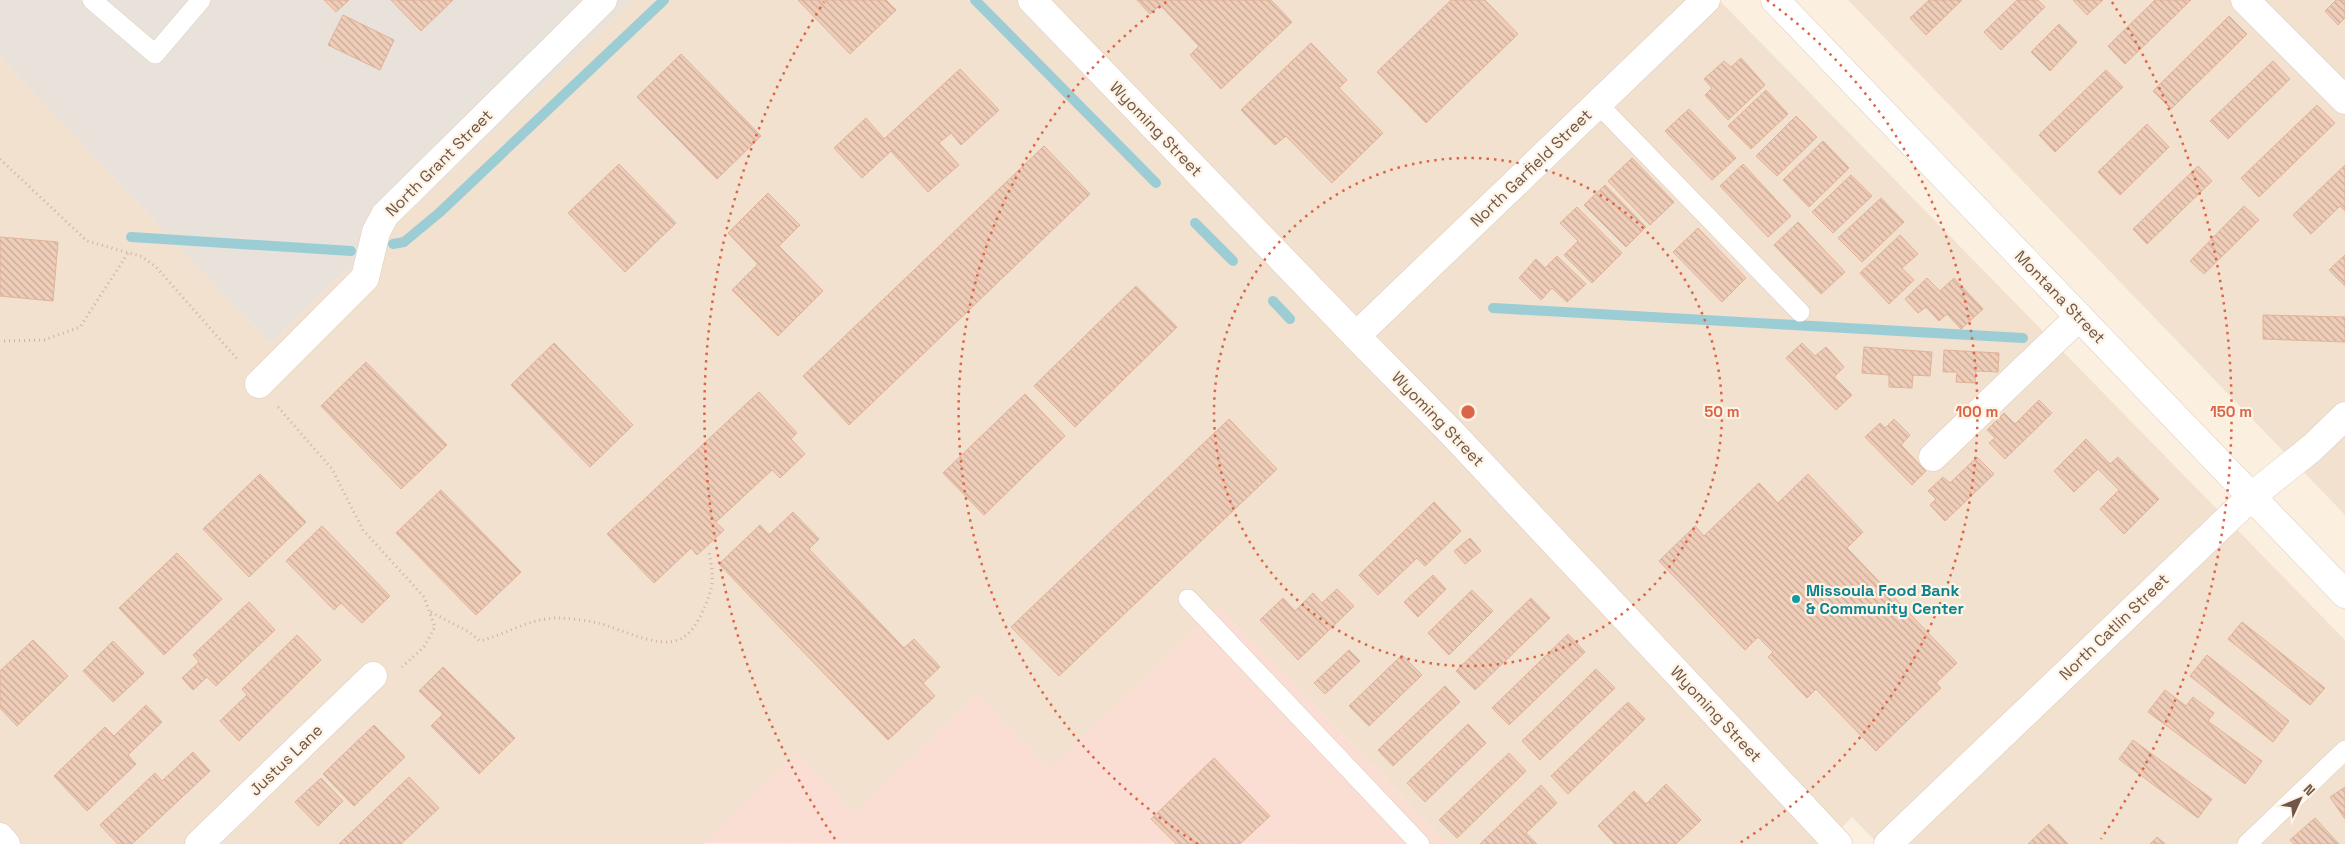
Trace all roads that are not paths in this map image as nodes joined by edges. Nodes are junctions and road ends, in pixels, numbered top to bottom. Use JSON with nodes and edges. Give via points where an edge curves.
{"nodes":[{"id":1,"x":92,"y":0,"type":"edge"},
{"id":2,"x":202,"y":0,"type":"edge"},
{"id":3,"x":603,"y":0,"type":"edge"},
{"id":4,"x":1032,"y":0,"type":"edge"},
{"id":5,"x":1706,"y":0,"type":"edge"},
{"id":6,"x":1776,"y":0,"type":"edge"},
{"id":7,"x":2245,"y":0,"type":"edge"},
{"id":8,"x":2345,"y":100,"type":"edge"},
{"id":9,"x":1598,"y":104,"type":"junction"},
{"id":10,"x":1800,"y":312,"type":"dead end"},
{"id":11,"x":2079,"y":317,"type":"junction"},
{"id":12,"x":1356,"y":336,"type":"junction"},
{"id":13,"x":259,"y":384,"type":"road end"},
{"id":14,"x":2345,"y":416,"type":"edge"},
{"id":15,"x":1933,"y":457,"type":"dead end"},
{"id":16,"x":2252,"y":496,"type":"junction"},
{"id":17,"x":2345,"y":594,"type":"edge"},
{"id":18,"x":1188,"y":599,"type":"dead end"},
{"id":19,"x":373,"y":676,"type":"road end"},
{"id":20,"x":2345,"y":750,"type":"edge"},
{"id":21,"x":0,"y":837,"type":"edge"},
{"id":22,"x":6,"y":844,"type":"edge"},
{"id":23,"x":199,"y":844,"type":"edge"},
{"id":24,"x":1420,"y":844,"type":"edge"},
{"id":25,"x":1838,"y":844,"type":"edge"},
{"id":26,"x":1888,"y":844,"type":"edge"},
{"id":27,"x":2247,"y":844,"type":"edge"}],
"edges":[{"from":1,"to":2,"type":"lane","via":[[155,54]]},
{"from":3,"to":13,"type":"street","name":"North Grant Street","via":[[385,215],[376,232],[365,278]]},
{"from":4,"to":12,"type":"street","name":"Wyoming Street"},
{"from":5,"to":9,"type":"street","name":"North Garfield Street"},
{"from":6,"to":11,"type":"street","name":"Montana Street"},
{"from":7,"to":8,"type":"street"},
{"from":9,"to":10,"type":"lane"},
{"from":9,"to":12,"type":"street","name":"North Garfield Street"},
{"from":11,"to":15,"type":"street"},
{"from":11,"to":16,"type":"street","name":"Montana Street"},
{"from":12,"to":25,"type":"street","name":"Wyoming Street","via":[[1452,432]]},
{"from":14,"to":16,"type":"street","name":"North Catlin Street","via":[[2313,447]]},
{"from":16,"to":17,"type":"street","name":"Montana Street"},
{"from":16,"to":26,"type":"street","name":"North Catlin Street"},
{"from":18,"to":24,"type":"lane"},
{"from":19,"to":23,"type":"street","name":"Justus Lane"},
{"from":20,"to":27,"type":"lane"},
{"from":21,"to":22,"type":"street"}]}
